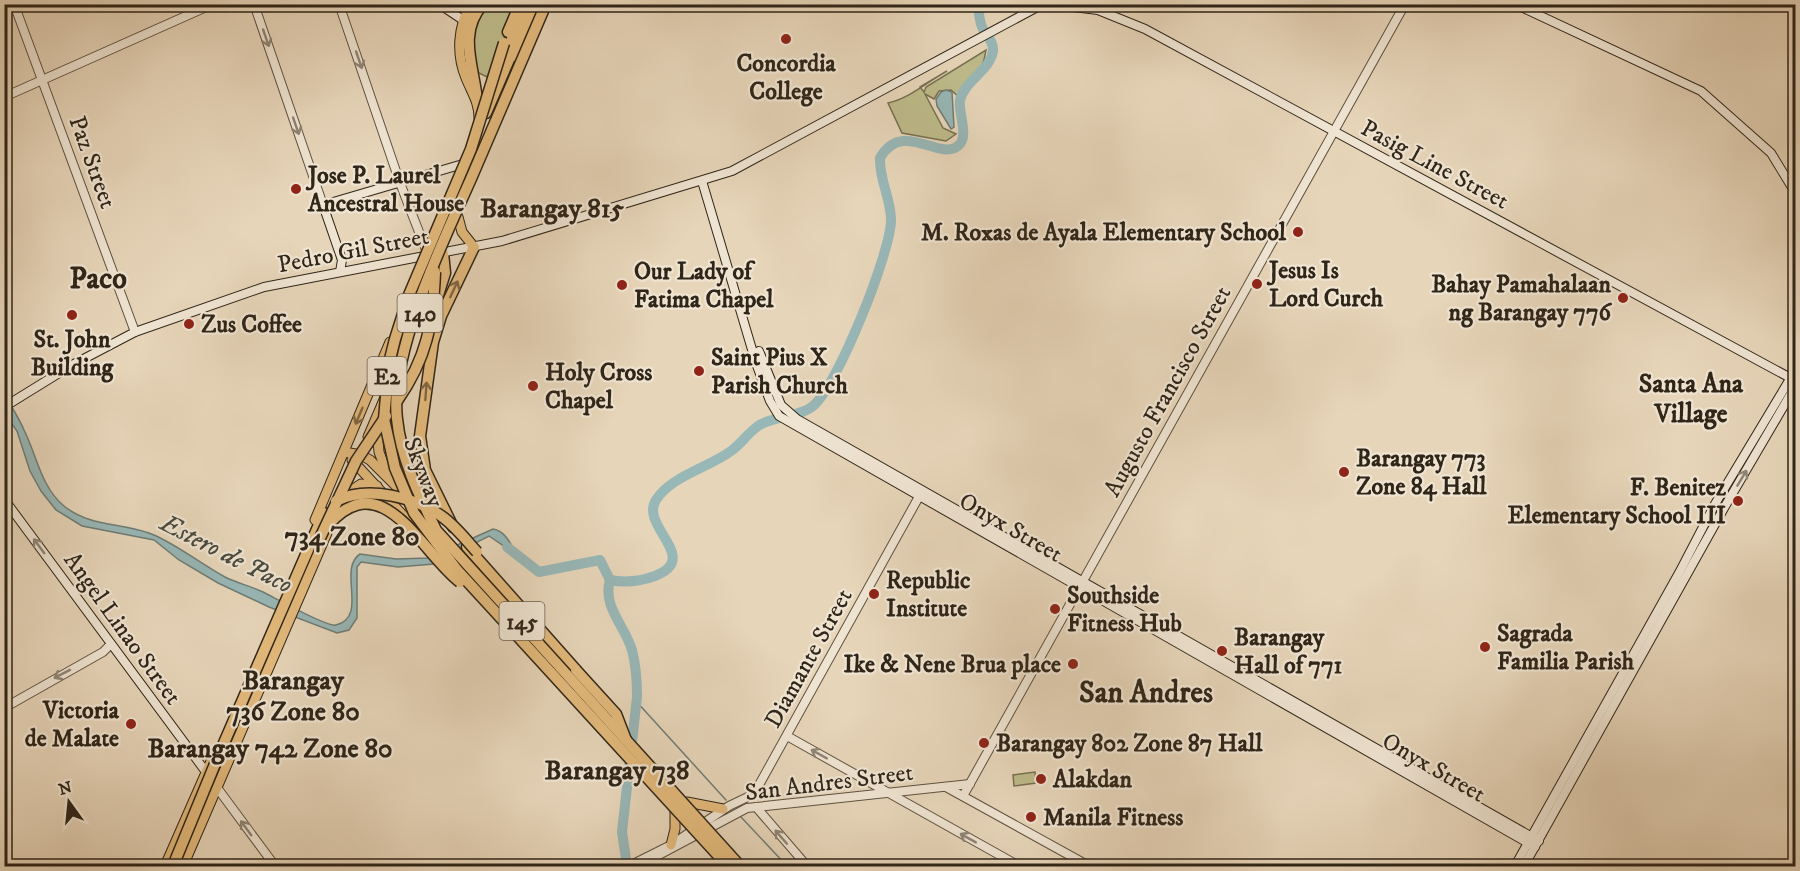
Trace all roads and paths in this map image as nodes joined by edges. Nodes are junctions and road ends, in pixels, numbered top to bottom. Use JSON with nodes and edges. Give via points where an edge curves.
{"nodes":[{"id":1,"x":14,"y":4,"type":"edge"},
{"id":2,"x":213,"y":4,"type":"edge"},
{"id":3,"x":254,"y":4,"type":"edge"},
{"id":4,"x":339,"y":4,"type":"edge"},
{"id":5,"x":439,"y":4,"type":"edge"},
{"id":6,"x":471,"y":4,"type":"edge"},
{"id":7,"x":483,"y":4,"type":"edge"},
{"id":8,"x":520,"y":4,"type":"edge"},
{"id":9,"x":526,"y":4,"type":"edge"},
{"id":10,"x":533,"y":4,"type":"edge"},
{"id":11,"x":539,"y":4,"type":"edge"},
{"id":12,"x":548,"y":4,"type":"edge"},
{"id":13,"x":1043,"y":4,"type":"edge"},
{"id":14,"x":1048,"y":4,"type":"edge"},
{"id":15,"x":1405,"y":4,"type":"edge"},
{"id":16,"x":1515,"y":4,"type":"edge"},
{"id":17,"x":467,"y":22,"type":"junction"},
{"id":18,"x":42,"y":81,"type":"junction"},
{"id":19,"x":4,"y":98,"type":"edge"},
{"id":20,"x":477,"y":100,"type":"joint"},
{"id":21,"x":479,"y":118,"type":"junction"},
{"id":22,"x":1334,"y":132,"type":"junction"},
{"id":23,"x":489,"y":145,"type":"junction"},
{"id":24,"x":471,"y":149,"type":"junction"},
{"id":25,"x":462,"y":164,"type":"junction"},
{"id":26,"x":705,"y":180,"type":"junction"},
{"id":27,"x":400,"y":183,"type":"junction"},
{"id":28,"x":1796,"y":194,"type":"edge"},
{"id":29,"x":323,"y":206,"type":"junction"},
{"id":30,"x":458,"y":217,"type":"junction"},
{"id":31,"x":474,"y":247,"type":"junction"},
{"id":32,"x":436,"y":256,"type":"junction"},
{"id":33,"x":340,"y":272,"type":"junction"},
{"id":34,"x":135,"y":332,"type":"junction"},
{"id":35,"x":428,"y":364,"type":"junction"},
{"id":36,"x":1796,"y":369,"type":"edge"},
{"id":37,"x":1794,"y":382,"type":"edge"},
{"id":38,"x":8,"y":405,"type":"edge"},
{"id":39,"x":380,"y":408,"type":"junction"},
{"id":40,"x":787,"y":417,"type":"junction"},
{"id":41,"x":344,"y":452,"type":"junction"},
{"id":42,"x":361,"y":454,"type":"junction"},
{"id":43,"x":357,"y":465,"type":"junction"},
{"id":44,"x":391,"y":481,"type":"junction"},
{"id":45,"x":377,"y":486,"type":"junction"},
{"id":46,"x":402,"y":493,"type":"junction"},
{"id":47,"x":921,"y":494,"type":"junction"},
{"id":48,"x":343,"y":496,"type":"junction"},
{"id":49,"x":4,"y":499,"type":"edge"},
{"id":50,"x":392,"y":502,"type":"junction"},
{"id":51,"x":320,"y":538,"type":"junction"},
{"id":52,"x":448,"y":539,"type":"dead end"},
{"id":53,"x":435,"y":552,"type":"dead end"},
{"id":54,"x":462,"y":553,"type":"dead end"},
{"id":55,"x":444,"y":562,"type":"dead end"},
{"id":56,"x":1081,"y":585,"type":"junction"},
{"id":57,"x":476,"y":591,"type":"junction"},
{"id":58,"x":550,"y":642,"type":"junction"},
{"id":59,"x":111,"y":644,"type":"junction"},
{"id":60,"x":4,"y":708,"type":"edge"},
{"id":61,"x":787,"y":736,"type":"junction"},
{"id":62,"x":626,"y":740,"type":"junction"},
{"id":63,"x":640,"y":751,"type":"dead end"},
{"id":64,"x":624,"y":757,"type":"dead end"},
{"id":65,"x":206,"y":772,"type":"junction"},
{"id":66,"x":638,"y":772,"type":"dead end"},
{"id":67,"x":970,"y":784,"type":"junction"},
{"id":68,"x":946,"y":787,"type":"junction"},
{"id":69,"x":218,"y":789,"type":"junction"},
{"id":70,"x":887,"y":794,"type":"junction"},
{"id":71,"x":963,"y":796,"type":"junction"},
{"id":72,"x":687,"y":802,"type":"junction"},
{"id":73,"x":756,"y":807,"type":"junction"},
{"id":74,"x":723,"y":809,"type":"junction"},
{"id":75,"x":675,"y":812,"type":"junction"},
{"id":76,"x":708,"y":825,"type":"junction"},
{"id":77,"x":695,"y":834,"type":"junction"},
{"id":78,"x":1534,"y":842,"type":"junction"},
{"id":79,"x":671,"y":845,"type":"junction"},
{"id":80,"x":632,"y":865,"type":"edge"},
{"id":81,"x":722,"y":865,"type":"edge"},
{"id":82,"x":165,"y":867,"type":"edge"},
{"id":83,"x":175,"y":867,"type":"edge"},
{"id":84,"x":183,"y":867,"type":"edge"},
{"id":85,"x":275,"y":867,"type":"edge"},
{"id":86,"x":740,"y":867,"type":"edge"},
{"id":87,"x":746,"y":867,"type":"edge"},
{"id":88,"x":807,"y":867,"type":"edge"},
{"id":89,"x":1019,"y":867,"type":"edge"},
{"id":90,"x":1089,"y":867,"type":"edge"},
{"id":91,"x":1515,"y":867,"type":"edge"},
{"id":92,"x":1524,"y":867,"type":"edge"}],
"edges":[{"from":1,"to":18,"type":"street","name":"Paz Street"},
{"from":2,"to":18,"type":"street"},
{"from":3,"to":29,"type":"street","one_way":true},
{"from":4,"to":27,"type":"street","one_way":true},
{"from":5,"to":17,"type":"main road"},
{"from":6,"to":17,"type":"main road"},
{"from":7,"to":17,"type":"highway"},
{"from":8,"to":24,"type":"highway","bridge":true},
{"from":9,"to":21,"type":"main road","number":"140"},
{"from":10,"to":24,"type":"highway","name":"Skyway","number":"E2","bridge":true},
{"from":11,"to":23,"type":"main road","via":[[491,124]]},
{"from":12,"to":23,"type":"main road","number":"140"},
{"from":12,"to":32,"type":"highway","name":"Skyway","number":"E2","bridge":true},
{"from":13,"to":26,"type":"main road","name":"Pedro Gil Street","via":[[758,159]]},
{"from":14,"to":22,"type":"main road","name":"Pasig Line Street","via":[[1113,14]]},
{"from":15,"to":22,"type":"street","name":"Augusto Francisco Street"},
{"from":16,"to":28,"type":"main road","via":[[1701,91],[1771,153]]},
{"from":17,"to":20,"type":"highway"},
{"from":18,"to":19,"type":"street"},
{"from":18,"to":34,"type":"street","name":"Paz Street"},
{"from":20,"to":21,"type":"main road","number":"140"},
{"from":21,"to":25,"type":"main road","number":"140"},
{"from":22,"to":37,"type":"main road","name":"Pasig Line Street"},
{"from":22,"to":56,"type":"street","name":"Augusto Francisco Street"},
{"from":23,"to":30,"type":"main road","number":"140"},
{"from":24,"to":57,"type":"highway","name":"Skyway","number":"E2","bridge":true,"via":[[395,339],[384,419],[395,468],[414,513]]},
{"from":25,"to":27,"type":"main road"},
{"from":25,"to":32,"type":"main road","number":"140"},
{"from":26,"to":31,"type":"main road","name":"Pedro Gil Street"},
{"from":26,"to":40,"type":"main road","name":"Onyx Street","via":[[761,360]]},
{"from":26,"to":40,"type":"main road","name":"Onyx Street","via":[[756,363],[770,401],[779,416]]},
{"from":27,"to":29,"type":"main road"},
{"from":27,"to":32,"type":"street"},
{"from":29,"to":33,"type":"main road","via":[[342,260]]},
{"from":30,"to":31,"type":"main road","via":[[462,232]]},
{"from":30,"to":32,"type":"main road","number":"140"},
{"from":31,"to":32,"type":"main road","name":"Pedro Gil Street"},
{"from":35,"to":31,"type":"highway","one_way":true,"via":[[441,316]]},
{"from":32,"to":33,"type":"main road","name":"Pedro Gil Street"},
{"from":32,"to":35,"type":"highway","via":[[442,286],[426,330]]},
{"from":32,"to":39,"type":"main road","number":"140"},
{"from":32,"to":41,"type":"main road","number":"140","one_way":true},
{"from":32,"to":51,"type":"highway","bridge":true,"via":[[432,316],[423,357],[356,460]]},
{"from":32,"to":62,"type":"highway","name":"Skyway","number":"E2","bridge":true,"via":[[407,342],[397,388],[396,417],[415,487],[436,530]]},
{"from":33,"to":34,"type":"main road","name":"Pedro Gil Street","via":[[264,287]]},
{"from":34,"to":38,"type":"main road","name":"Pedro Gil Street"},
{"from":58,"to":35,"type":"highway","one_way":true,"bridge":true,"via":[[462,541],[430,484],[420,436]]},
{"from":36,"to":37,"type":"main road"},
{"from":37,"to":78,"type":"main road","via":[[1715,504]]},
{"from":39,"to":42,"type":"main road","number":"140"},
{"from":39,"to":44,"type":"main road","via":[[377,441],[381,462]]},
{"from":40,"to":47,"type":"main road","name":"Onyx Street"},
{"from":40,"to":47,"type":"main road","name":"Onyx Street"},
{"from":41,"to":42,"type":"main road"},
{"from":41,"to":43,"type":"main road"},
{"from":41,"to":65,"type":"main road","number":"140"},
{"from":42,"to":43,"type":"main road","number":"140"},
{"from":42,"to":44,"type":"main road"},
{"from":43,"to":45,"type":"main road"},
{"from":43,"to":48,"type":"main road","number":"140"},
{"from":44,"to":46,"type":"main road"},
{"from":45,"to":48,"type":"main road","via":[[361,484]]},
{"from":45,"to":50,"type":"main road"},
{"from":46,"to":50,"type":"main road"},
{"from":46,"to":52,"type":"main road"},
{"from":47,"to":56,"type":"main road","name":"Onyx Street"},
{"from":47,"to":61,"type":"street","name":"Diamante Street"},
{"from":48,"to":69,"type":"main road","number":"140"},
{"from":59,"to":49,"type":"main road","name":"Angel Linao Street","one_way":true},
{"from":50,"to":53,"type":"main road"},
{"from":51,"to":57,"type":"highway","bridge":true,"via":[[345,508],[360,503],[377,504],[396,514],[440,565]]},
{"from":51,"to":83,"type":"highway","bridge":true},
{"from":54,"to":62,"type":"main road","number":"145"},
{"from":55,"to":64,"type":"main road","number":"145"},
{"from":56,"to":67,"type":"street","name":"Augusto Francisco Street"},
{"from":56,"to":78,"type":"main road","name":"Onyx Street"},
{"from":57,"to":81,"type":"highway","name":"Skyway","number":"E2","bridge":true},
{"from":58,"to":62,"type":"highway","bridge":true,"via":[[616,714]]},
{"from":58,"to":83,"type":"highway","bridge":true,"via":[[531,613],[444,518],[410,501],[384,495],[345,497],[334,502],[324,513]]},
{"from":59,"to":60,"type":"street","one_way":true},
{"from":59,"to":65,"type":"main road","name":"Angel Linao Street"},
{"from":70,"to":61,"type":"street","one_way":true},
{"from":61,"to":74,"type":"street","name":"Diamante Street","via":[[754,794]]},
{"from":62,"to":86,"type":"highway","name":"Skyway","number":"E2","bridge":true},
{"from":63,"to":72,"type":"main road"},
{"from":65,"to":69,"type":"main road","name":"Angel Linao Street"},
{"from":65,"to":82,"type":"main road","number":"140"},
{"from":66,"to":75,"type":"main road"},
{"from":67,"to":68,"type":"street","name":"San Andres Street"},
{"from":67,"to":71,"type":"street","name":"Augusto Francisco Street"},
{"from":68,"to":70,"type":"street","name":"San Andres Street"},
{"from":68,"to":71,"type":"street"},
{"from":69,"to":84,"type":"main road","number":"140"},
{"from":85,"to":69,"type":"street","name":"Angel Linao Street","one_way":true},
{"from":70,"to":73,"type":"street","name":"San Andres Street"},
{"from":89,"to":70,"type":"street","one_way":true},
{"from":71,"to":90,"type":"street"},
{"from":72,"to":74,"type":"main road"},
{"from":72,"to":76,"type":"main road"},
{"from":73,"to":76,"type":"street","name":"San Andres Street"},
{"from":88,"to":73,"type":"street","one_way":true},
{"from":74,"to":76,"type":"street","name":"Diamante Street"},
{"from":75,"to":77,"type":"main road"},
{"from":75,"to":79,"type":"main road"},
{"from":76,"to":77,"type":"street","name":"San Andres Street"},
{"from":76,"to":87,"type":"main road"},
{"from":77,"to":79,"type":"street","name":"San Andres Street"},
{"from":77,"to":80,"type":"street","name":"San Andres Street","via":[[640,865]]},
{"from":77,"to":81,"type":"main road"},
{"from":78,"to":91,"type":"main road"},
{"from":78,"to":92,"type":"main road"},
{"from":79,"to":80,"type":"street","name":"San Andres Street"}]}
